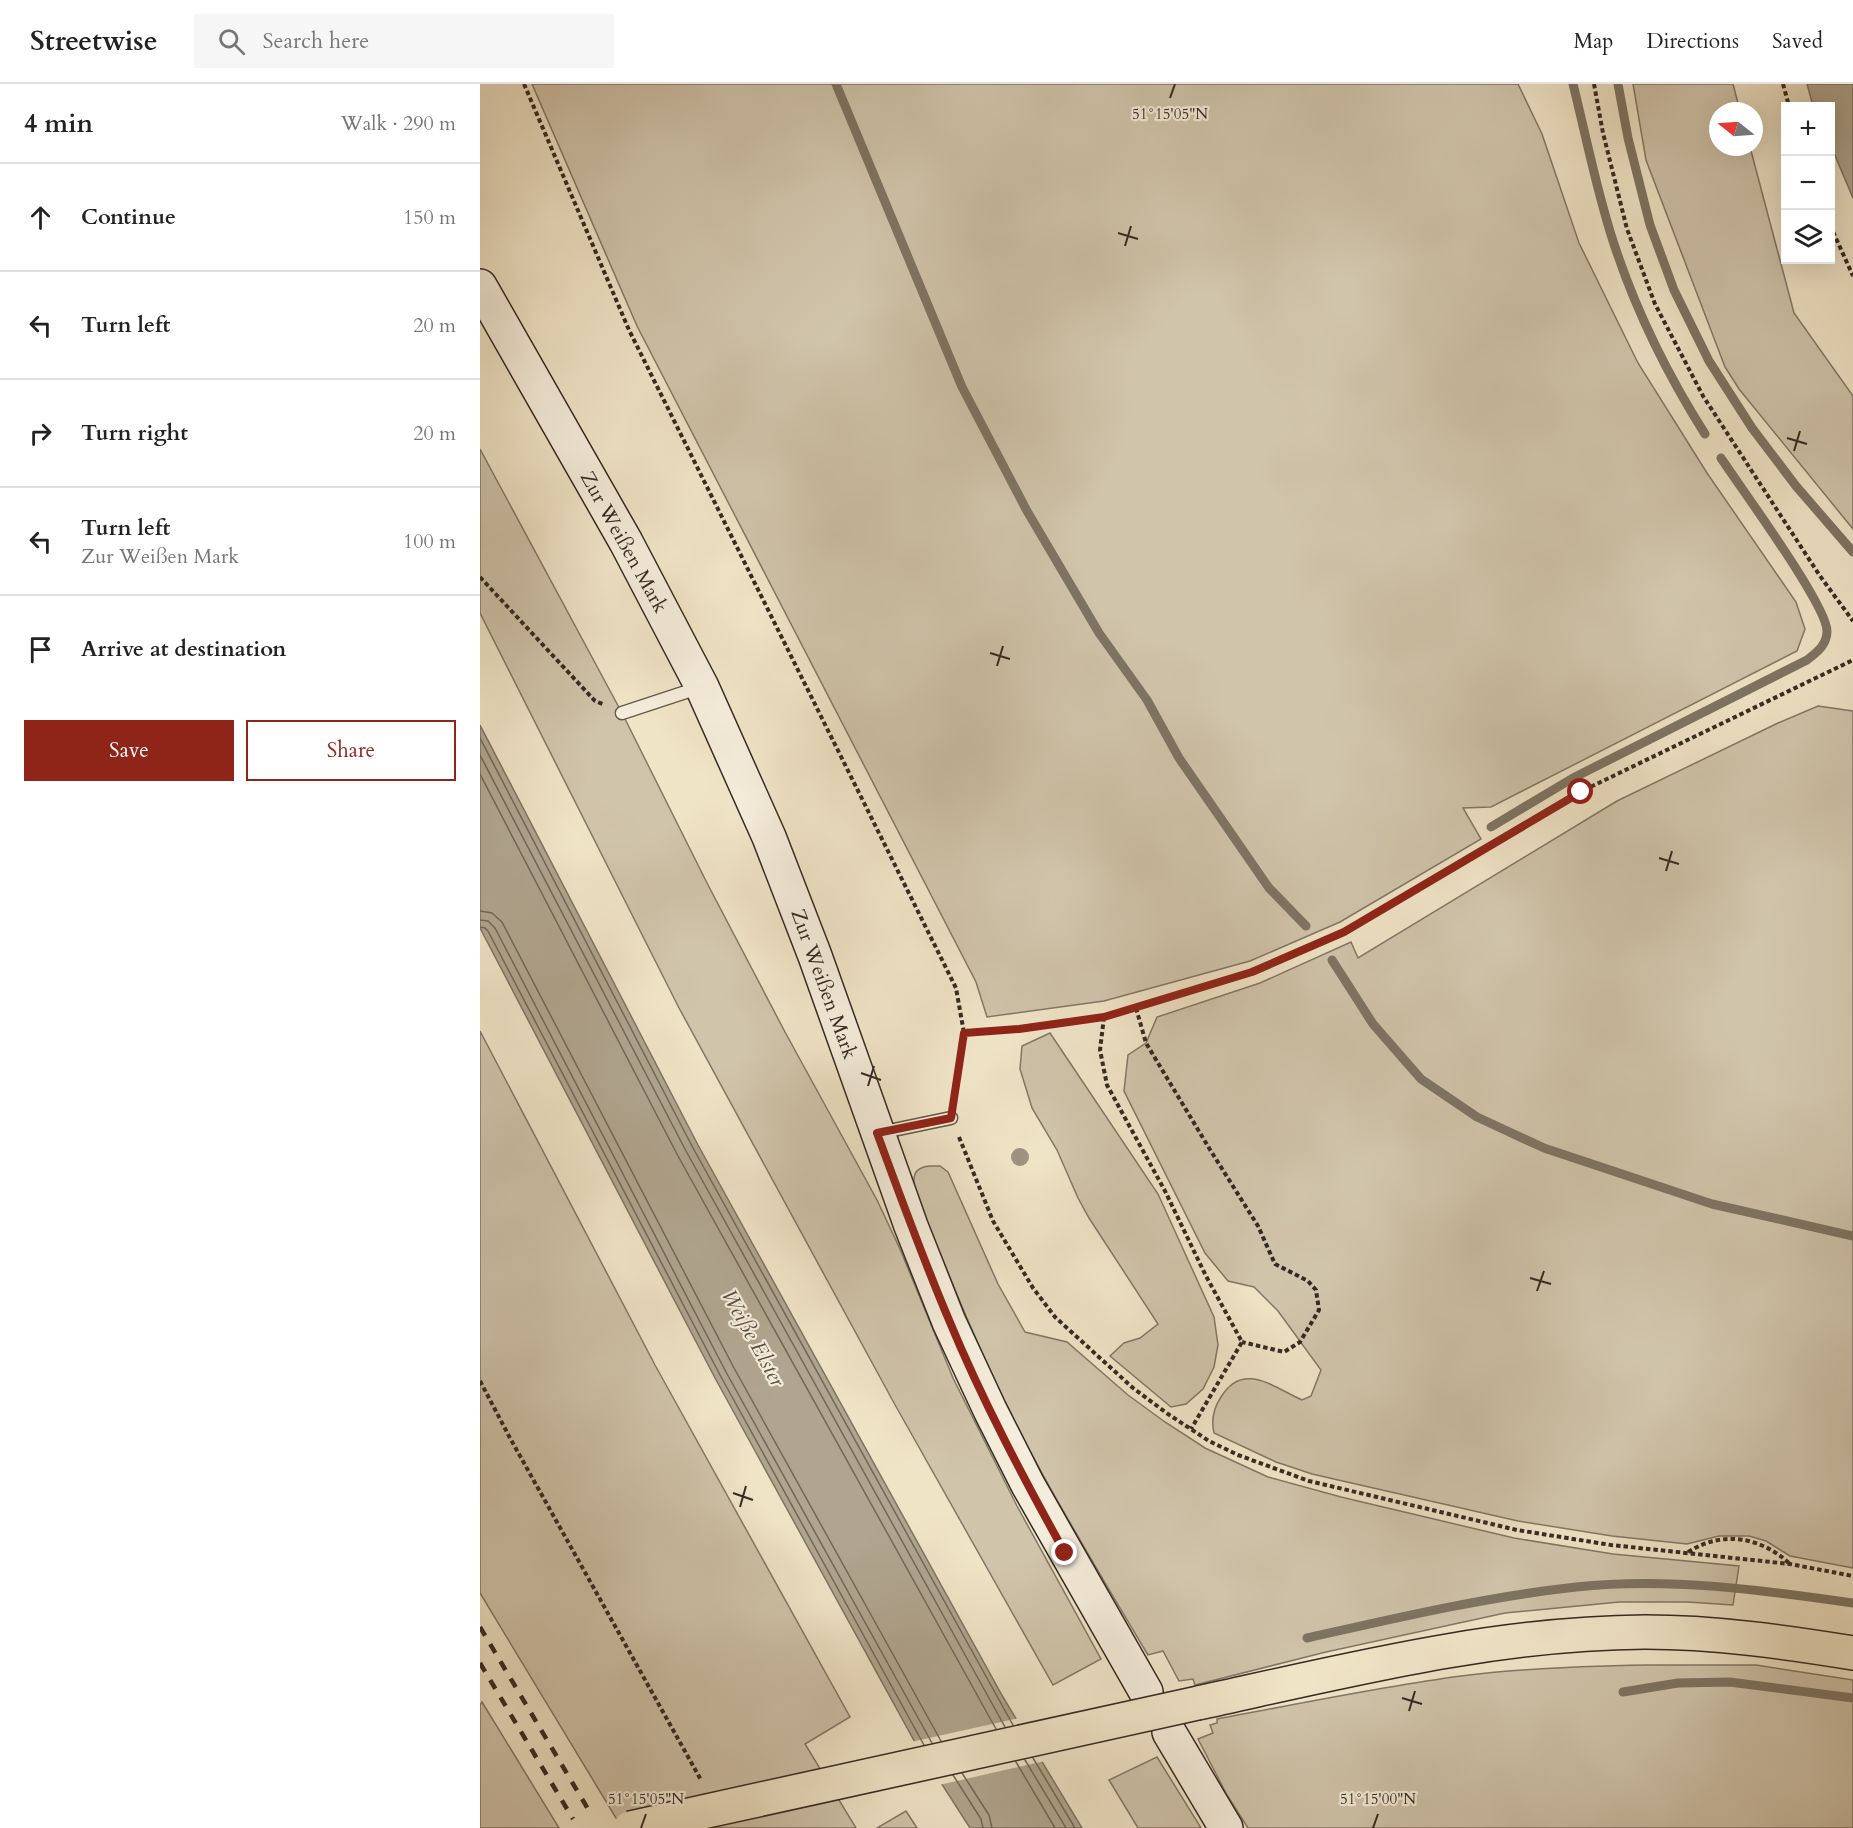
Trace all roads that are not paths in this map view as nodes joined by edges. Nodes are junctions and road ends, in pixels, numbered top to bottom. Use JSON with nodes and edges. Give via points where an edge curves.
{"nodes":[{"id":1,"x":480,"y":286,"type":"edge"},
{"id":2,"x":702,"y":687,"type":"junction"},
{"id":3,"x":622,"y":713,"type":"road end"},
{"id":4,"x":951,"y":1118,"type":"road end"},
{"id":5,"x":877,"y":1133,"type":"junction"},
{"id":6,"x":1853,"y":1653,"type":"edge"},
{"id":7,"x":1146,"y":1692,"type":"dead end"},
{"id":8,"x":1169,"y":1732,"type":"dead end"},
{"id":9,"x":630,"y":1828,"type":"edge"},
{"id":10,"x":1226,"y":1828,"type":"edge"}],
"edges":[{"from":1,"to":2,"type":"main road","name":"Zur Weißen Mark","via":[[626,542]]},
{"from":2,"to":3,"type":"lane"},
{"from":2,"to":5,"type":"main road","name":"Zur Weißen Mark","via":[[773,848]]},
{"from":4,"to":5,"type":"lane"},
{"from":5,"to":7,"type":"main road","name":"Zur Weißen Mark","via":[[949,1322],[990,1410],[1065,1553]]},
{"from":6,"to":9,"type":"main road","bridge":true,"via":[[1766,1639],[1646,1632],[1550,1637],[1432,1653]]},
{"from":8,"to":10,"type":"main road"}]}
